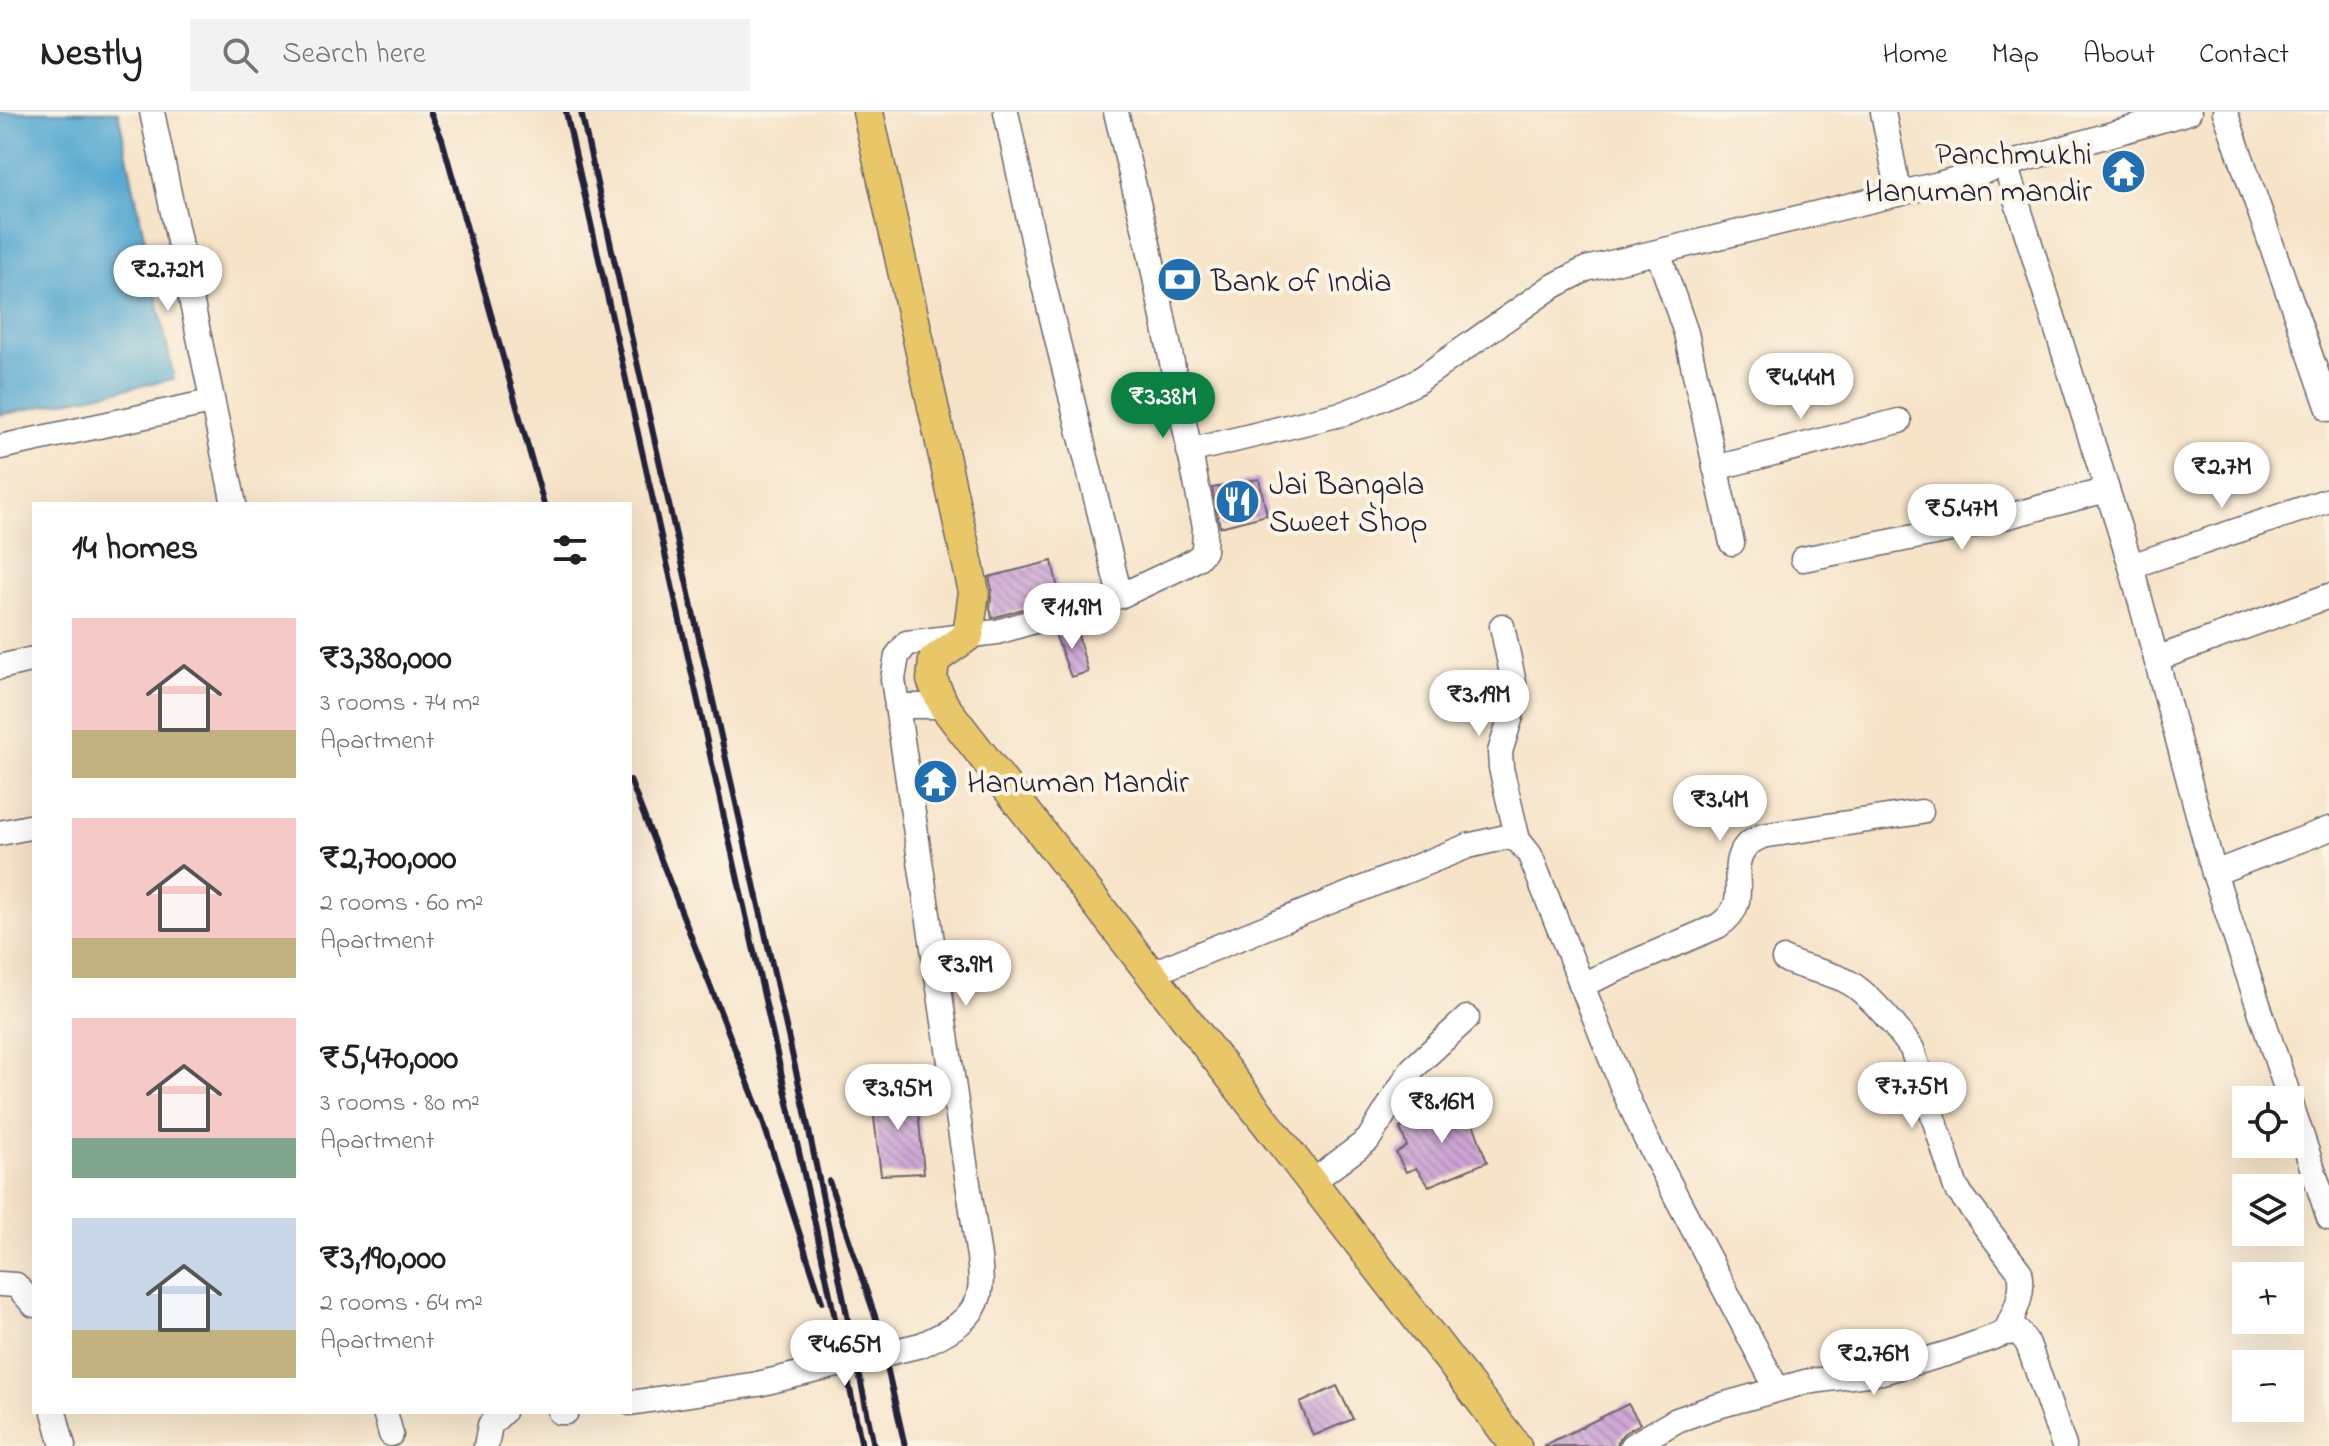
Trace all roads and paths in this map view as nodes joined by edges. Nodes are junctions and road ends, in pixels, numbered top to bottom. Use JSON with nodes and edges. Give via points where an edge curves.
{"nodes":[{"id":1,"x":152,"y":112,"type":"edge"},
{"id":2,"x":868,"y":112,"type":"edge"},
{"id":3,"x":1006,"y":112,"type":"edge"},
{"id":4,"x":1116,"y":112,"type":"edge"},
{"id":5,"x":1883,"y":112,"type":"edge"},
{"id":6,"x":2189,"y":112,"type":"edge"},
{"id":7,"x":2225,"y":112,"type":"edge"},
{"id":8,"x":2112,"y":123,"type":"edge"},
{"id":9,"x":2005,"y":164,"type":"junction"},
{"id":10,"x":1899,"y":194,"type":"junction"},
{"id":11,"x":1658,"y":252,"type":"junction"},
{"id":12,"x":2328,"y":401,"type":"edge"},
{"id":13,"x":211,"y":402,"type":"junction"},
{"id":14,"x":1899,"y":421,"type":"dead end"},
{"id":15,"x":0,"y":447,"type":"edge"},
{"id":16,"x":1189,"y":451,"type":"junction"},
{"id":17,"x":1715,"y":468,"type":"junction"},
{"id":18,"x":2107,"y":490,"type":"junction"},
{"id":19,"x":2329,"y":500,"type":"edge"},
{"id":20,"x":234,"y":502,"type":"edge"},
{"id":21,"x":1732,"y":543,"type":"dead end"},
{"id":22,"x":1803,"y":559,"type":"dead end"},
{"id":23,"x":2131,"y":566,"type":"junction"},
{"id":24,"x":1120,"y":596,"type":"junction"},
{"id":25,"x":2329,"y":596,"type":"edge"},
{"id":26,"x":1502,"y":626,"type":"dead end"},
{"id":27,"x":968,"y":636,"type":"junction"},
{"id":28,"x":32,"y":659,"type":"edge"},
{"id":29,"x":2156,"y":659,"type":"junction"},
{"id":30,"x":0,"y":667,"type":"edge"},
{"id":31,"x":897,"y":706,"type":"junction"},
{"id":32,"x":944,"y":706,"type":"junction"},
{"id":33,"x":1921,"y":812,"type":"dead end"},
{"id":34,"x":32,"y":826,"type":"edge"},
{"id":35,"x":2329,"y":829,"type":"edge"},
{"id":36,"x":0,"y":833,"type":"edge"},
{"id":37,"x":1518,"y":840,"type":"junction"},
{"id":38,"x":2214,"y":873,"type":"junction"},
{"id":39,"x":1784,"y":959,"type":"dead end"},
{"id":40,"x":1150,"y":974,"type":"junction"},
{"id":41,"x":1581,"y":985,"type":"junction"},
{"id":42,"x":1467,"y":1018,"type":"dead end"},
{"id":43,"x":2285,"y":1086,"type":"edge"},
{"id":44,"x":2304,"y":1142,"type":"edge"},
{"id":45,"x":1312,"y":1182,"type":"junction"},
{"id":46,"x":2329,"y":1218,"type":"edge"},
{"id":47,"x":0,"y":1284,"type":"edge"},
{"id":48,"x":32,"y":1309,"type":"edge"},
{"id":49,"x":2005,"y":1333,"type":"junction"},
{"id":50,"x":1777,"y":1389,"type":"junction"},
{"id":51,"x":632,"y":1403,"type":"edge"},
{"id":52,"x":55,"y":1414,"type":"edge"},
{"id":53,"x":501,"y":1414,"type":"edge"},
{"id":54,"x":63,"y":1446,"type":"edge"},
{"id":55,"x":486,"y":1446,"type":"edge"},
{"id":56,"x":1516,"y":1446,"type":"edge"},
{"id":57,"x":1632,"y":1446,"type":"edge"},
{"id":58,"x":2064,"y":1446,"type":"edge"}],
"edges":[{"from":1,"to":13,"type":"street"},
{"from":2,"to":27,"type":"main road","via":[[974,592]]},
{"from":3,"to":24,"type":"street"},
{"from":4,"to":16,"type":"street"},
{"from":5,"to":10,"type":"street"},
{"from":6,"to":8,"type":"street"},
{"from":7,"to":12,"type":"street"},
{"from":8,"to":9,"type":"street"},
{"from":9,"to":10,"type":"street"},
{"from":9,"to":18,"type":"street"},
{"from":10,"to":11,"type":"street"},
{"from":11,"to":16,"type":"street","via":[[1586,269],[1550,288],[1415,383],[1378,400]]},
{"from":11,"to":17,"type":"street","via":[[1686,333]]},
{"from":13,"to":15,"type":"street"},
{"from":13,"to":20,"type":"street"},
{"from":14,"to":17,"type":"street"},
{"from":16,"to":24,"type":"street","via":[[1205,527],[1204,551]]},
{"from":17,"to":21,"type":"street"},
{"from":18,"to":22,"type":"street","via":[[1970,526]]},
{"from":18,"to":23,"type":"street"},
{"from":19,"to":23,"type":"street"},
{"from":23,"to":29,"type":"street"},
{"from":24,"to":27,"type":"street"},
{"from":25,"to":29,"type":"street"},
{"from":26,"to":37,"type":"street","via":[[1514,706],[1500,752],[1501,768]]},
{"from":27,"to":31,"type":"street","via":[[907,643],[897,656],[893,679]]},
{"from":27,"to":32,"type":"main road","via":[[934,660],[932,680]]},
{"from":28,"to":30,"type":"street"},
{"from":29,"to":38,"type":"street"},
{"from":31,"to":32,"type":"street"},
{"from":31,"to":51,"type":"street","bridge":true,"via":[[980,1291],[972,1311],[951,1331],[921,1345],[758,1384]]},
{"from":32,"to":40,"type":"main road"},
{"from":33,"to":41,"type":"street","via":[[1762,836],[1747,844],[1739,858],[1738,902],[1731,918]]},
{"from":34,"to":36,"type":"street"},
{"from":35,"to":38,"type":"street"},
{"from":37,"to":40,"type":"street","via":[[1506,837],[1468,846]]},
{"from":37,"to":41,"type":"street","via":[[1530,855]]},
{"from":38,"to":43,"type":"street"},
{"from":39,"to":49,"type":"street","via":[[1850,983],[1912,1049],[1956,1188],[2020,1272],[2020,1297]]},
{"from":40,"to":45,"type":"main road"},
{"from":41,"to":50,"type":"street","via":[[1645,1137]]},
{"from":42,"to":45,"type":"street","via":[[1412,1069],[1368,1140]]},
{"from":44,"to":46,"type":"street"},
{"from":45,"to":56,"type":"main road"},
{"from":47,"to":48,"type":"street","via":[[16,1285]]},
{"from":49,"to":50,"type":"street","via":[[1882,1372]]},
{"from":49,"to":58,"type":"street","via":[[2019,1332],[2028,1344]]},
{"from":50,"to":57,"type":"street","via":[[1677,1420]]},
{"from":52,"to":54,"type":"street"},
{"from":53,"to":55,"type":"street","via":[[490,1425]]}]}
